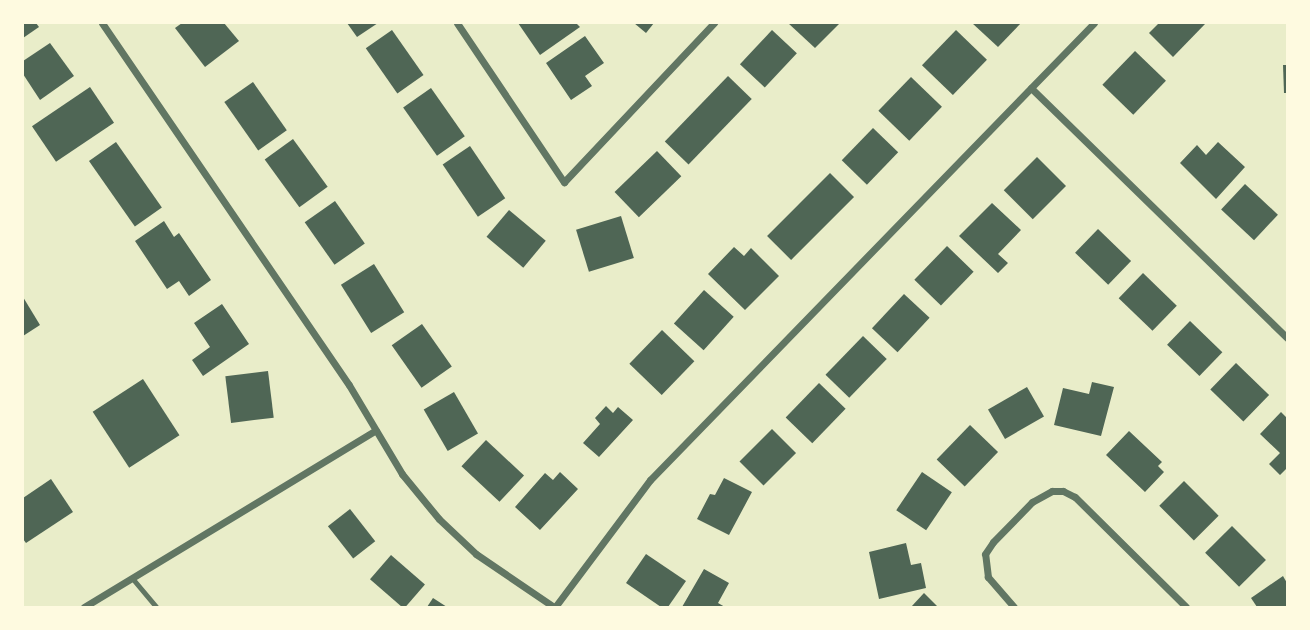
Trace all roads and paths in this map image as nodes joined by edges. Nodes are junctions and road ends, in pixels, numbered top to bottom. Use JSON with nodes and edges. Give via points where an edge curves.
{"nodes":[{"id":1,"x":102,"y":23,"type":"edge"},
{"id":2,"x":457,"y":23,"type":"edge"},
{"id":3,"x":714,"y":23,"type":"edge"},
{"id":4,"x":1094,"y":23,"type":"edge"},
{"id":5,"x":1031,"y":88,"type":"junction"},
{"id":6,"x":1287,"y":338,"type":"edge"},
{"id":7,"x":376,"y":430,"type":"junction"},
{"id":8,"x":132,"y":578,"type":"junction"},
{"id":9,"x":84,"y":607,"type":"edge"},
{"id":10,"x":156,"y":607,"type":"edge"},
{"id":11,"x":554,"y":607,"type":"edge"},
{"id":12,"x":1014,"y":607,"type":"edge"},
{"id":13,"x":1186,"y":607,"type":"edge"}],
"edges":[{"from":1,"to":7,"type":"street"},
{"from":2,"to":3,"type":"street","via":[[564,182]]},
{"from":4,"to":5,"type":"street"},
{"from":5,"to":6,"type":"street"},
{"from":5,"to":11,"type":"street","via":[[650,480]]},
{"from":7,"to":8,"type":"street"},
{"from":7,"to":11,"type":"street","via":[[402,474],[456,536],[497,571]]},
{"from":8,"to":9,"type":"street"},
{"from":8,"to":10,"type":"lane"},
{"from":12,"to":13,"type":"street","via":[[988,578],[985,554],[1032,502],[1052,491],[1063,491]]}]}
